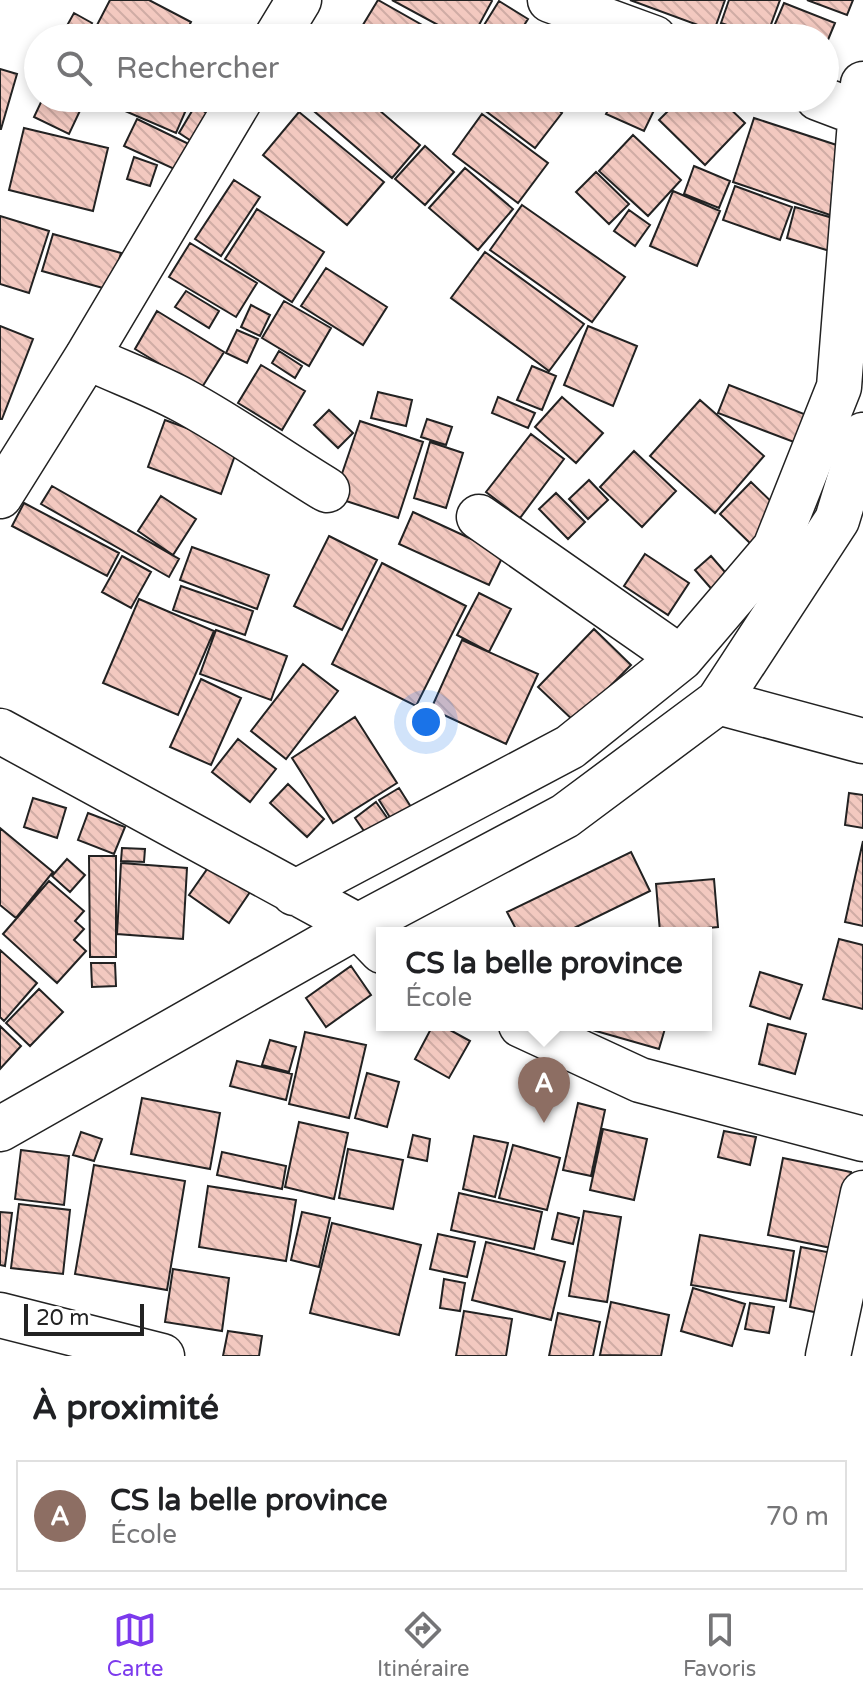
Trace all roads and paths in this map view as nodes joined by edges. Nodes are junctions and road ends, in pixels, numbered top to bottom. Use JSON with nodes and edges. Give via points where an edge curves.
{"nodes":[{"id":1,"x":299,"y":0,"type":"edge"},
{"id":2,"x":550,"y":0,"type":"edge"},
{"id":3,"x":284,"y":24,"type":"edge"},
{"id":4,"x":616,"y":24,"type":"edge"},
{"id":5,"x":839,"y":101,"type":"edge"},
{"id":6,"x":862,"y":104,"type":"edge"},
{"id":7,"x":233,"y":112,"type":"edge"},
{"id":8,"x":87,"y":357,"type":"junction"},
{"id":9,"x":863,"y":435,"type":"edge"},
{"id":10,"x":327,"y":490,"type":"dead end"},
{"id":11,"x":0,"y":496,"type":"edge"},
{"id":12,"x":479,"y":517,"type":"dead end"},
{"id":13,"x":681,"y":658,"type":"junction"},
{"id":14,"x":718,"y":702,"type":"junction"},
{"id":15,"x":0,"y":731,"type":"edge"},
{"id":16,"x":863,"y":741,"type":"edge"},
{"id":17,"x":294,"y":893,"type":"junction"},
{"id":18,"x":389,"y":927,"type":"edge"},
{"id":19,"x":370,"y":939,"type":"edge"},
{"id":20,"x":534,"y":1031,"type":"edge"},
{"id":21,"x":0,"y":1129,"type":"edge"},
{"id":22,"x":863,"y":1139,"type":"edge"},
{"id":23,"x":863,"y":1193,"type":"edge"},
{"id":24,"x":0,"y":1315,"type":"edge"},
{"id":25,"x":162,"y":1356,"type":"edge"},
{"id":26,"x":828,"y":1356,"type":"edge"}],
"edges":[{"from":1,"to":3,"type":"street"},
{"from":2,"to":4,"type":"street"},
{"from":5,"to":6,"type":"street"},
{"from":6,"to":13,"type":"street","via":[[839,387],[775,548]]},
{"from":7,"to":8,"type":"street"},
{"from":8,"to":10,"type":"street","via":[[182,400]]},
{"from":8,"to":11,"type":"street"},
{"from":9,"to":14,"type":"street","via":[[837,520]]},
{"from":12,"to":13,"type":"street"},
{"from":13,"to":17,"type":"street","via":[[570,747]]},
{"from":14,"to":16,"type":"street"},
{"from":14,"to":18,"type":"street","via":[[565,816]]},
{"from":15,"to":17,"type":"street"},
{"from":17,"to":19,"type":"street"},
{"from":19,"to":21,"type":"street"},
{"from":20,"to":22,"type":"street","via":[[640,1080]]},
{"from":23,"to":26,"type":"street"},
{"from":24,"to":25,"type":"street"}]}
